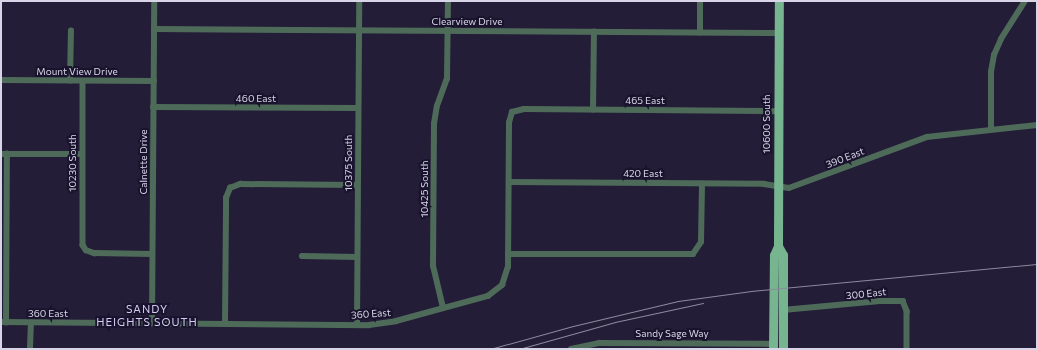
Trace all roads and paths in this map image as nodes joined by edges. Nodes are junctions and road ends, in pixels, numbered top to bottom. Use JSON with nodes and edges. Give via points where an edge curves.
{"nodes":[{"id":1,"x":154,"y":1,"type":"edge"},
{"id":2,"x":359,"y":1,"type":"edge"},
{"id":3,"x":448,"y":1,"type":"edge"},
{"id":4,"x":700,"y":1,"type":"edge"},
{"id":5,"x":779,"y":1,"type":"edge"},
{"id":6,"x":1026,"y":1,"type":"edge"},
{"id":7,"x":154,"y":29,"type":"junction"},
{"id":8,"x":359,"y":30,"type":"junction"},
{"id":9,"x":448,"y":31,"type":"junction"},
{"id":10,"x":71,"y":32,"type":"dead end"},
{"id":11,"x":594,"y":32,"type":"junction"},
{"id":12,"x":700,"y":33,"type":"junction"},
{"id":13,"x":779,"y":34,"type":"junction"},
{"id":14,"x":1,"y":80,"type":"edge"},
{"id":15,"x":70,"y":81,"type":"junction"},
{"id":16,"x":83,"y":81,"type":"junction"},
{"id":17,"x":154,"y":81,"type":"junction"},
{"id":18,"x":153,"y":107,"type":"junction"},
{"id":19,"x":358,"y":108,"type":"junction"},
{"id":20,"x":593,"y":110,"type":"junction"},
{"id":21,"x":778,"y":111,"type":"junction"},
{"id":22,"x":512,"y":112,"type":"joint"},
{"id":23,"x":1037,"y":125,"type":"edge"},
{"id":24,"x":991,"y":129,"type":"junction"},
{"id":25,"x":4,"y":154,"type":"edge"},
{"id":26,"x":82,"y":154,"type":"junction"},
{"id":27,"x":509,"y":182,"type":"junction"},
{"id":28,"x":358,"y":184,"type":"junction"},
{"id":29,"x":702,"y":184,"type":"junction"},
{"id":30,"x":778,"y":186,"type":"junction"},
{"id":31,"x":778,"y":246,"type":"junction"},
{"id":32,"x":152,"y":254,"type":"junction"},
{"id":33,"x":508,"y":254,"type":"junction"},
{"id":34,"x":302,"y":256,"type":"dead end"},
{"id":35,"x":357,"y":257,"type":"junction"},
{"id":36,"x":443,"y":308,"type":"junction"},
{"id":37,"x":783,"y":310,"type":"junction"},
{"id":38,"x":3,"y":322,"type":"edge"},
{"id":39,"x":31,"y":323,"type":"junction"},
{"id":40,"x":152,"y":323,"type":"junction"},
{"id":41,"x":225,"y":324,"type":"junction"},
{"id":42,"x":357,"y":325,"type":"junction"},
{"id":43,"x":773,"y":346,"type":"edge"},
{"id":44,"x":30,"y":349,"type":"edge"},
{"id":45,"x":571,"y":349,"type":"edge"},
{"id":46,"x":783,"y":349,"type":"edge"},
{"id":47,"x":906,"y":349,"type":"edge"}],
"edges":[{"from":1,"to":7,"type":"street","name":"Calnette Drive"},
{"from":2,"to":8,"type":"street","name":"10375 South"},
{"from":3,"to":9,"type":"street","name":"10425 South"},
{"from":4,"to":12,"type":"street"},
{"from":5,"to":13,"type":"main road","name":"10600 South"},
{"from":6,"to":24,"type":"street","via":[[1001,39],[994,55]]},
{"from":7,"to":8,"type":"street","name":"Clearview Drive"},
{"from":7,"to":17,"type":"street","name":"Calnette Drive"},
{"from":8,"to":9,"type":"street","name":"Clearview Drive"},
{"from":8,"to":19,"type":"street","name":"10375 South"},
{"from":9,"to":11,"type":"street","name":"Clearview Drive"},
{"from":9,"to":36,"type":"street","name":"10425 South","via":[[448,71],[434,124],[433,266]]},
{"from":10,"to":15,"type":"street"},
{"from":11,"to":12,"type":"street","name":"Clearview Drive"},
{"from":11,"to":20,"type":"street"},
{"from":12,"to":13,"type":"street","name":"Clearview Drive"},
{"from":13,"to":21,"type":"main road","name":"10600 South"},
{"from":14,"to":15,"type":"street","name":"Mount View Drive"},
{"from":15,"to":16,"type":"street","name":"Mount View Drive"},
{"from":16,"to":17,"type":"street","name":"Mount View Drive"},
{"from":16,"to":26,"type":"street","name":"10230 South"},
{"from":17,"to":18,"type":"street","name":"Calnette Drive"},
{"from":18,"to":19,"type":"street","name":"460 East"},
{"from":18,"to":32,"type":"street","name":"Calnette Drive"},
{"from":19,"to":28,"type":"street","name":"10375 South"},
{"from":20,"to":21,"type":"street","name":"465 East"},
{"from":20,"to":22,"type":"street","name":"465 East","via":[[524,109]]},
{"from":21,"to":30,"type":"main road","name":"10600 South"},
{"from":22,"to":27,"type":"street","name":"360 East","via":[[509,124]]},
{"from":23,"to":24,"type":"street","name":"390 East"},
{"from":24,"to":30,"type":"street","name":"390 East","via":[[938,134],[796,187]]},
{"from":25,"to":26,"type":"street"},
{"from":25,"to":38,"type":"street"},
{"from":26,"to":32,"type":"street","name":"10230 South","via":[[82,245],[94,253]]},
{"from":27,"to":29,"type":"street","name":"420 East"},
{"from":27,"to":33,"type":"street","name":"360 East"},
{"from":28,"to":35,"type":"street","name":"10375 South"},
{"from":28,"to":41,"type":"street","via":[[240,184],[230,188],[226,198]]},
{"from":29,"to":30,"type":"street","name":"420 East"},
{"from":29,"to":33,"type":"street","via":[[701,242],[697,251],[690,255]]},
{"from":30,"to":31,"type":"main road","name":"10600 South"},
{"from":31,"to":37,"type":"main road","name":"10600 South","via":[[783,255]]},
{"from":31,"to":43,"type":"main road","name":"10600 South","via":[[774,255]]},
{"from":32,"to":40,"type":"street","name":"Calnette Drive"},
{"from":33,"to":36,"type":"street","name":"360 East","via":[[507,274],[498,290]]},
{"from":34,"to":35,"type":"street"},
{"from":35,"to":42,"type":"street","name":"10375 South"},
{"from":36,"to":42,"type":"street","name":"360 East","via":[[390,323]]},
{"from":37,"to":46,"type":"main road","name":"10600 South"},
{"from":37,"to":47,"type":"street","name":"300 East","via":[[880,300],[903,301],[907,311]]},
{"from":38,"to":39,"type":"street","name":"360 East"},
{"from":39,"to":40,"type":"street","name":"360 East"},
{"from":39,"to":44,"type":"street"},
{"from":40,"to":41,"type":"street","name":"360 East"},
{"from":41,"to":42,"type":"street","name":"360 East"},
{"from":43,"to":45,"type":"street","name":"Sandy Sage Way","via":[[599,343]]}]}
